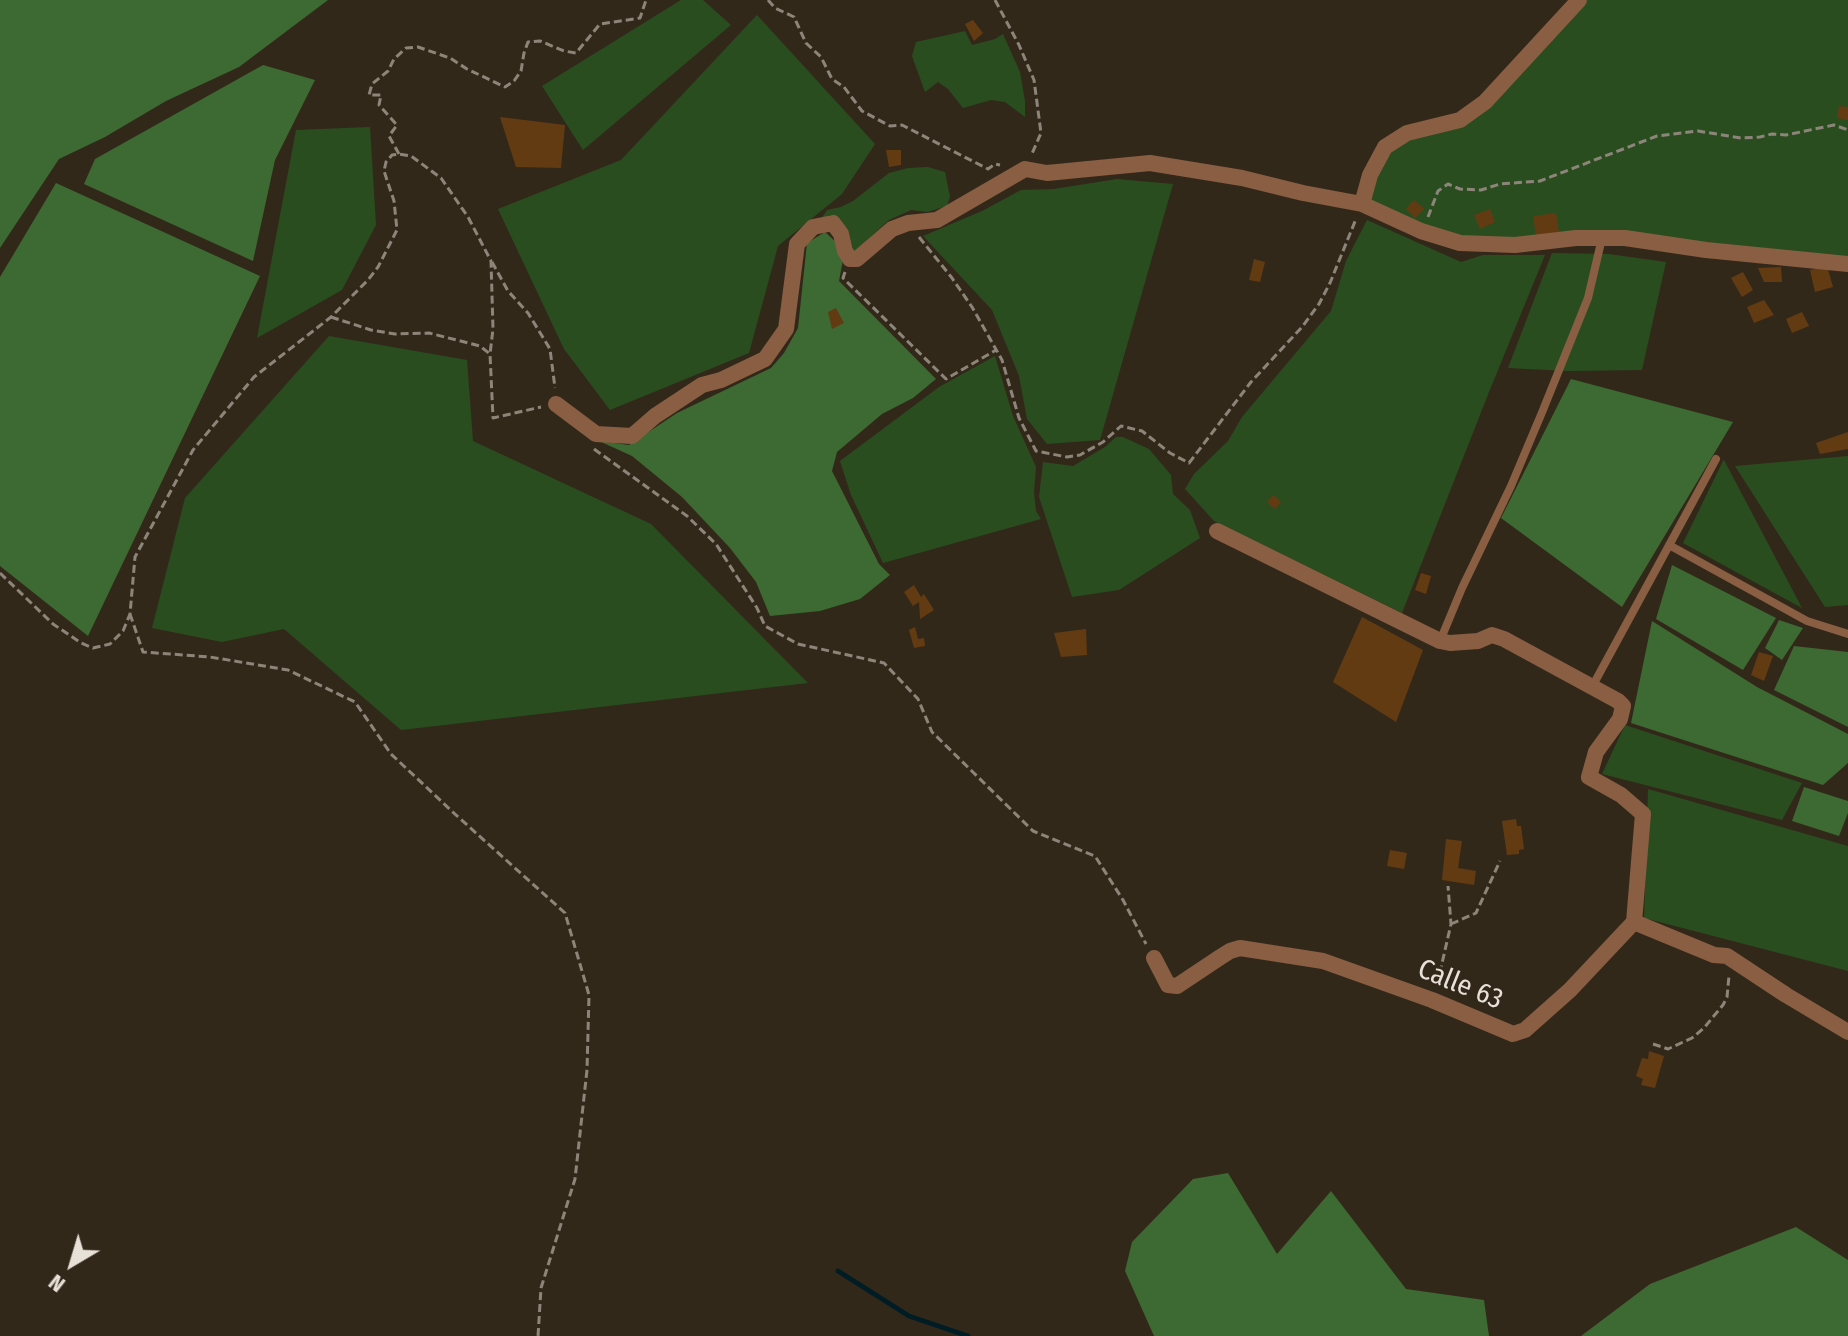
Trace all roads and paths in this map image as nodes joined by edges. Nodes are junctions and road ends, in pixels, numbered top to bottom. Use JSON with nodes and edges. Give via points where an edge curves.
{"nodes":[{"id":1,"x":646,"y":0,"type":"edge"},
{"id":2,"x":768,"y":0,"type":"edge"},
{"id":3,"x":1579,"y":0,"type":"edge"},
{"id":4,"x":997,"y":1,"type":"edge"},
{"id":5,"x":1848,"y":130,"type":"edge"},
{"id":6,"x":399,"y":154,"type":"junction"},
{"id":7,"x":1025,"y":169,"type":"junction"},
{"id":8,"x":1362,"y":204,"type":"junction"},
{"id":9,"x":908,"y":223,"type":"junction"},
{"id":10,"x":1421,"y":231,"type":"junction"},
{"id":11,"x":1603,"y":238,"type":"junction"},
{"id":12,"x":849,"y":257,"type":"junction"},
{"id":13,"x":491,"y":261,"type":"junction"},
{"id":14,"x":1848,"y":264,"type":"edge"},
{"id":15,"x":331,"y":317,"type":"junction"},
{"id":16,"x":996,"y":350,"type":"junction"},
{"id":17,"x":490,"y":354,"type":"junction"},
{"id":18,"x":556,"y":404,"type":"junction"},
{"id":19,"x":588,"y":445,"type":"dead end"},
{"id":20,"x":1716,"y":459,"type":"dead end"},
{"id":21,"x":1217,"y":531,"type":"dead end"},
{"id":22,"x":1669,"y":545,"type":"junction"},
{"id":23,"x":0,"y":573,"type":"edge"},
{"id":24,"x":130,"y":614,"type":"junction"},
{"id":25,"x":1848,"y":634,"type":"edge"},
{"id":26,"x":1440,"y":641,"type":"junction"},
{"id":27,"x":1592,"y":688,"type":"junction"},
{"id":28,"x":1500,"y":861,"type":"dead end"},
{"id":29,"x":1448,"y":886,"type":"dead end"},
{"id":30,"x":1634,"y":922,"type":"junction"},
{"id":31,"x":1451,"y":924,"type":"junction"},
{"id":32,"x":1727,"y":956,"type":"junction"},
{"id":33,"x":1154,"y":958,"type":"joint"},
{"id":34,"x":1432,"y":1000,"type":"junction"},
{"id":35,"x":1848,"y":1032,"type":"edge"},
{"id":36,"x":1653,"y":1044,"type":"dead end"},
{"id":37,"x":538,"y":1336,"type":"edge"}],
"edges":[{"from":1,"to":6,"type":"path","via":[[640,18],[600,24],[576,53],[528,42],[521,71],[505,87],[450,58],[406,48],[372,84],[369,95],[381,95],[379,105],[397,125],[389,136]]},
{"from":2,"to":7,"type":"path","via":[[794,17],[832,79],[862,111],[890,126],[902,125],[988,169],[995,164]]},
{"from":3,"to":8,"type":"street","via":[[1485,102],[1460,120],[1407,133],[1385,147]]},
{"from":4,"to":7,"type":"path","via":[[1034,80],[1041,133]]},
{"from":5,"to":10,"type":"path","via":[[1834,125],[1760,137],[1698,131],[1657,136],[1540,181],[1481,190],[1448,184],[1438,191]]},
{"from":6,"to":13,"type":"path","via":[[411,156],[441,178]]},
{"from":6,"to":15,"type":"path","via":[[392,155],[384,171],[397,230],[378,267]]},
{"from":7,"to":8,"type":"street","via":[[1047,173],[1150,163]]},
{"from":7,"to":9,"type":"street","via":[[937,220]]},
{"from":8,"to":10,"type":"street"},
{"from":8,"to":16,"type":"path","via":[[1319,304],[1189,463],[1142,431],[1121,426],[1080,455],[1036,451]]},
{"from":9,"to":12,"type":"street","via":[[892,229],[857,259]]},
{"from":9,"to":16,"type":"path","via":[[952,278]]},
{"from":10,"to":11,"type":"street","via":[[1460,243]]},
{"from":11,"to":14,"type":"street"},
{"from":11,"to":26,"type":"lane","via":[[1588,298],[1543,410]]},
{"from":12,"to":16,"type":"path","via":[[843,278],[946,379]]},
{"from":12,"to":18,"type":"street","via":[[833,223],[813,227],[797,244],[786,329],[765,359],[702,385],[632,436],[596,434]]},
{"from":13,"to":17,"type":"path"},
{"from":13,"to":18,"type":"path","via":[[550,349]]},
{"from":15,"to":17,"type":"path","via":[[395,334],[429,333],[480,346]]},
{"from":15,"to":24,"type":"path","via":[[254,377],[193,450],[135,557]]},
{"from":17,"to":18,"type":"path","via":[[493,418]]},
{"from":19,"to":33,"type":"path","via":[[687,516],[716,544],[765,626],[798,644],[884,663],[918,699],[932,732],[1033,831],[1095,856]]},
{"from":20,"to":22,"type":"lane"},
{"from":21,"to":26,"type":"street"},
{"from":22,"to":25,"type":"lane","via":[[1807,621]]},
{"from":22,"to":27,"type":"lane"},
{"from":23,"to":24,"type":"path","via":[[53,624],[93,648],[110,644]]},
{"from":24,"to":37,"type":"path","via":[[143,652],[288,670],[355,702],[391,754],[565,913],[589,995],[587,1070],[575,1179],[541,1288]]},
{"from":26,"to":27,"type":"street","via":[[1478,641],[1492,635]]},
{"from":27,"to":30,"type":"street","via":[[1623,706],[1596,752],[1589,777],[1643,814]]},
{"from":28,"to":31,"type":"path","via":[[1476,913]]},
{"from":29,"to":31,"type":"path"},
{"from":30,"to":32,"type":"street"},
{"from":30,"to":34,"type":"street","name":"Calle 63","via":[[1525,1030],[1513,1034]]},
{"from":31,"to":34,"type":"path"},
{"from":32,"to":35,"type":"street"},
{"from":32,"to":36,"type":"path","via":[[1727,997],[1704,1028],[1668,1049]]},
{"from":33,"to":34,"type":"street","name":"Calle 63","via":[[1168,985],[1177,986],[1240,948],[1323,961]]}]}
